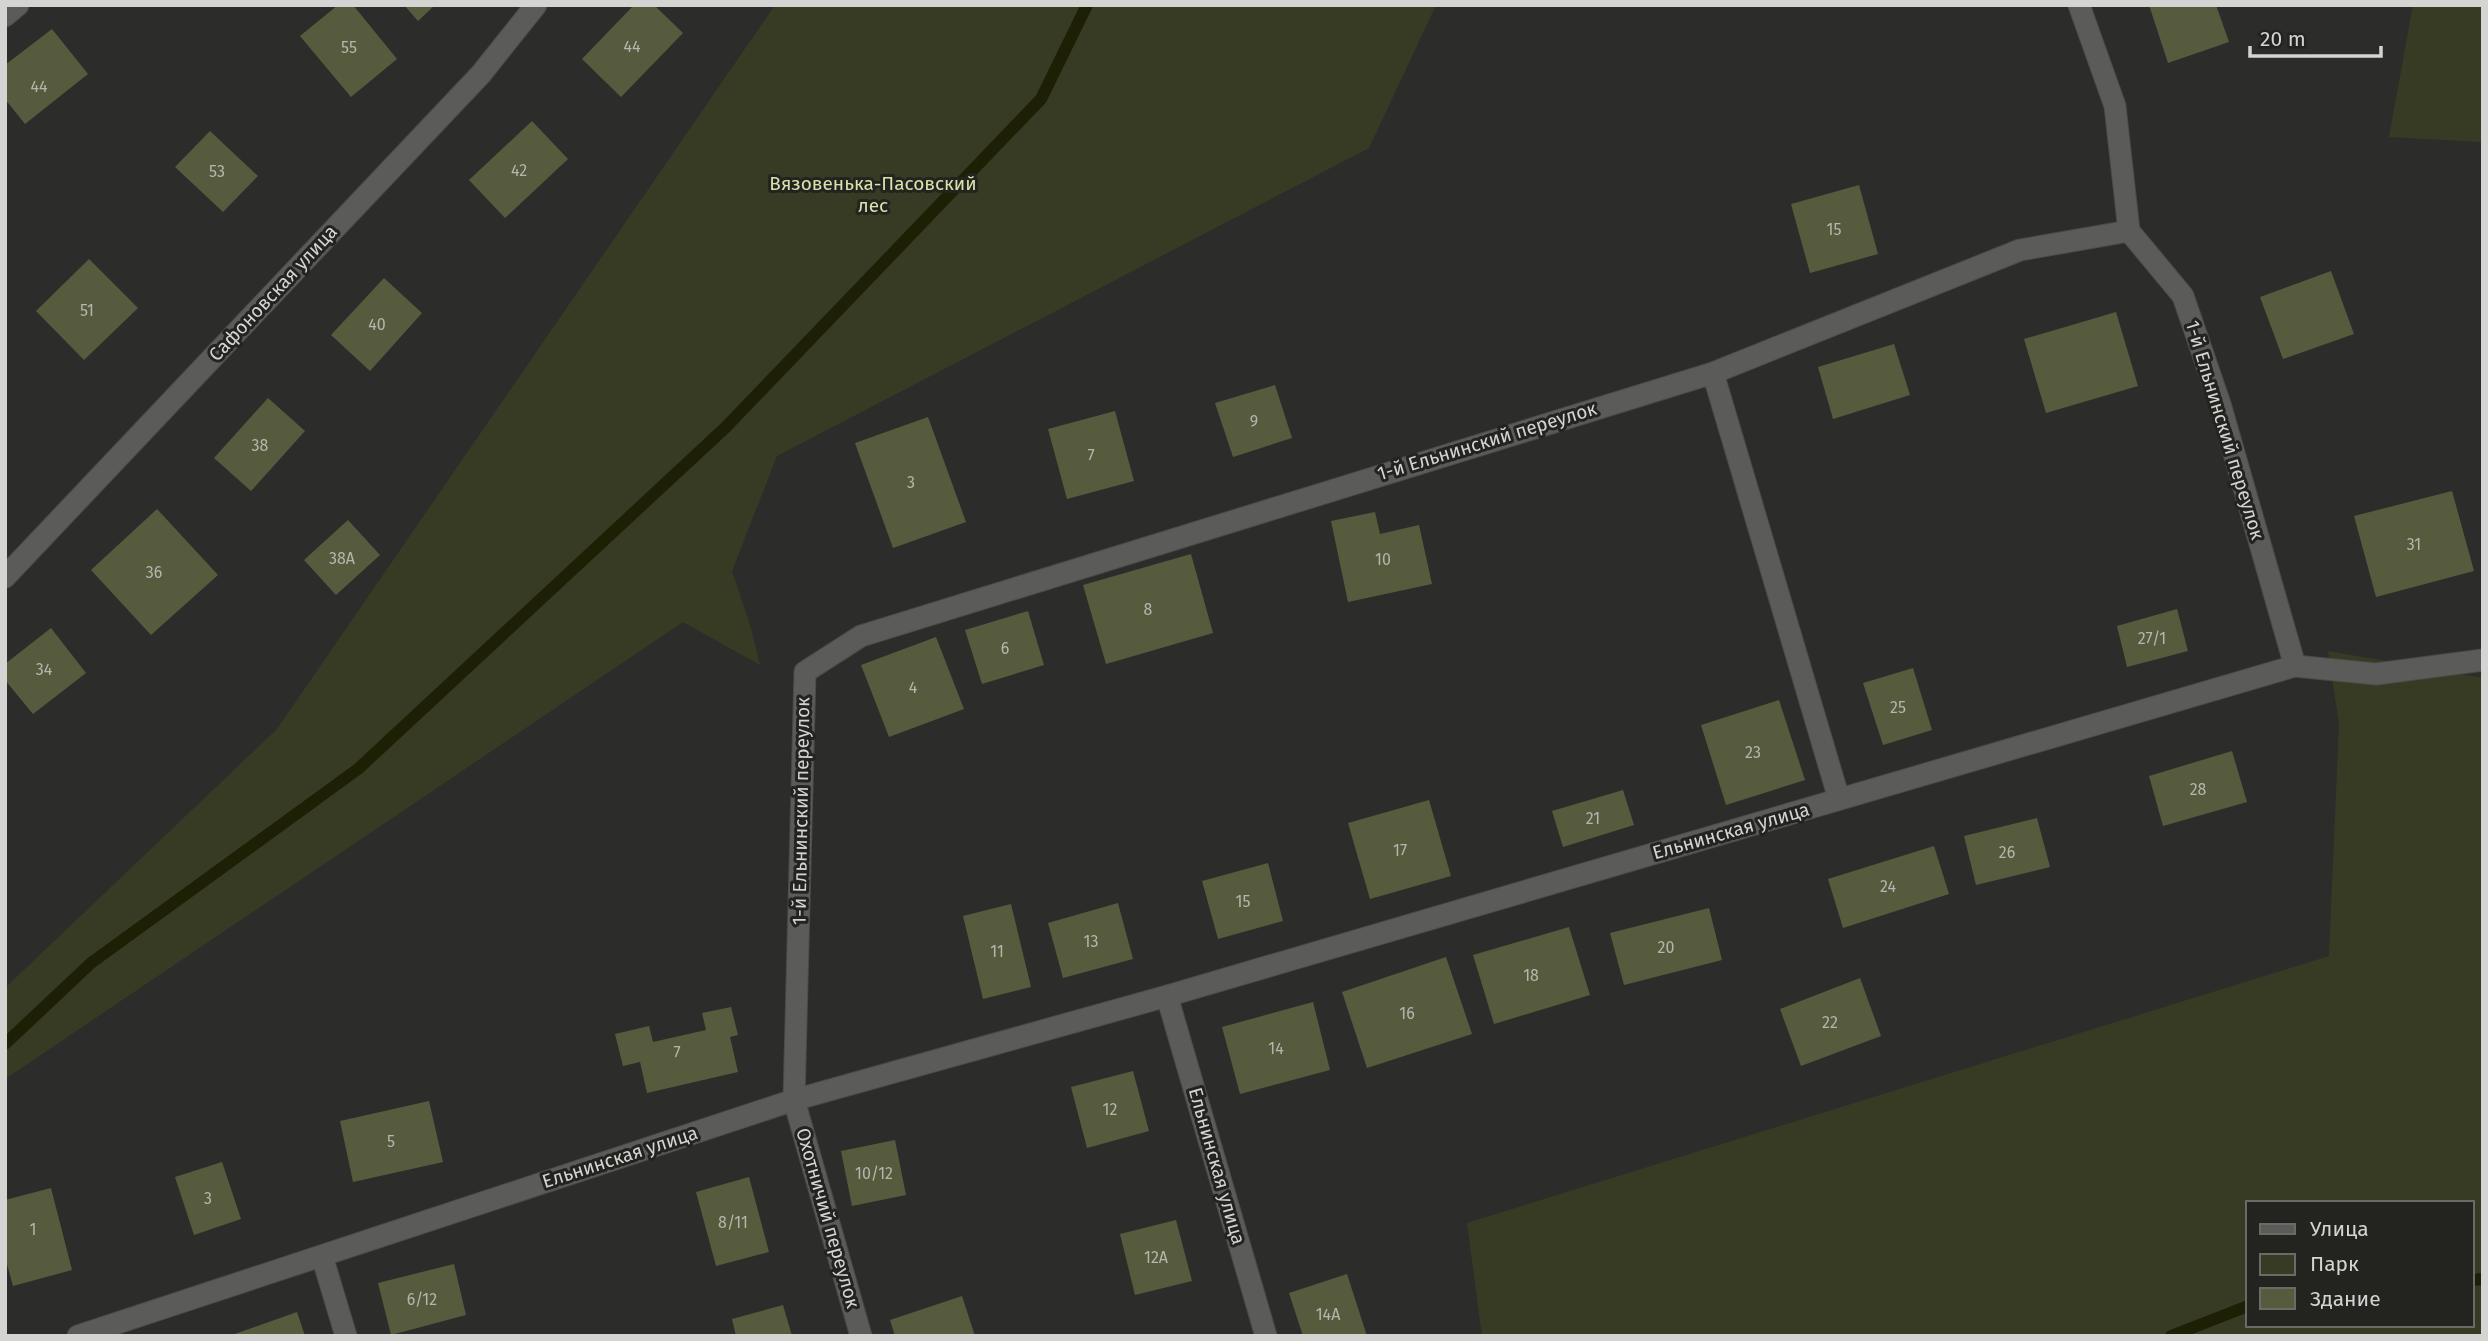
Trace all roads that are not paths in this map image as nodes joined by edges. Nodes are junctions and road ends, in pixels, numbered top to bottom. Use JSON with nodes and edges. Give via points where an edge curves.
{"nodes":[{"id":1,"x":18,"y":5,"type":"edge"},
{"id":2,"x":536,"y":5,"type":"edge"},
{"id":3,"x":2078,"y":5,"type":"edge"},
{"id":4,"x":5,"y":16,"type":"edge"},
{"id":5,"x":2129,"y":230,"type":"junction"},
{"id":6,"x":1713,"y":373,"type":"junction"},
{"id":7,"x":5,"y":577,"type":"edge"},
{"id":8,"x":2483,"y":660,"type":"edge"},
{"id":9,"x":2295,"y":666,"type":"junction"},
{"id":10,"x":1839,"y":799,"type":"junction"},
{"id":11,"x":1167,"y":996,"type":"junction"},
{"id":12,"x":794,"y":1100,"type":"junction"},
{"id":13,"x":322,"y":1256,"type":"junction"},
{"id":14,"x":78,"y":1336,"type":"edge"},
{"id":15,"x":346,"y":1336,"type":"edge"},
{"id":16,"x":861,"y":1336,"type":"edge"},
{"id":17,"x":1266,"y":1336,"type":"edge"}],
"edges":[{"from":1,"to":4,"type":"street"},
{"from":2,"to":7,"type":"street","name":"Сафоновская улица","via":[[481,74]]},
{"from":3,"to":5,"type":"street","via":[[2115,106]]},
{"from":5,"to":6,"type":"street","name":"1-й Ельнинский переулок","via":[[2020,250]]},
{"from":5,"to":9,"type":"street","name":"1-й Ельнинский переулок","via":[[2183,296],[2220,404]]},
{"from":6,"to":10,"type":"street"},
{"from":6,"to":12,"type":"street","name":"1-й Ельнинский переулок","via":[[861,636],[805,672]]},
{"from":8,"to":9,"type":"street","via":[[2376,674]]},
{"from":9,"to":10,"type":"street","name":"Ельнинская улица"},
{"from":10,"to":11,"type":"street","name":"Ельнинская улица"},
{"from":11,"to":12,"type":"street","name":"Ельнинская улица"},
{"from":11,"to":17,"type":"street","name":"Ельнинская улица"},
{"from":12,"to":13,"type":"street","name":"Ельнинская улица"},
{"from":12,"to":16,"type":"street","name":"Охотничий переулок"},
{"from":13,"to":14,"type":"street","name":"Ельнинская улица"},
{"from":13,"to":15,"type":"street"}]}
